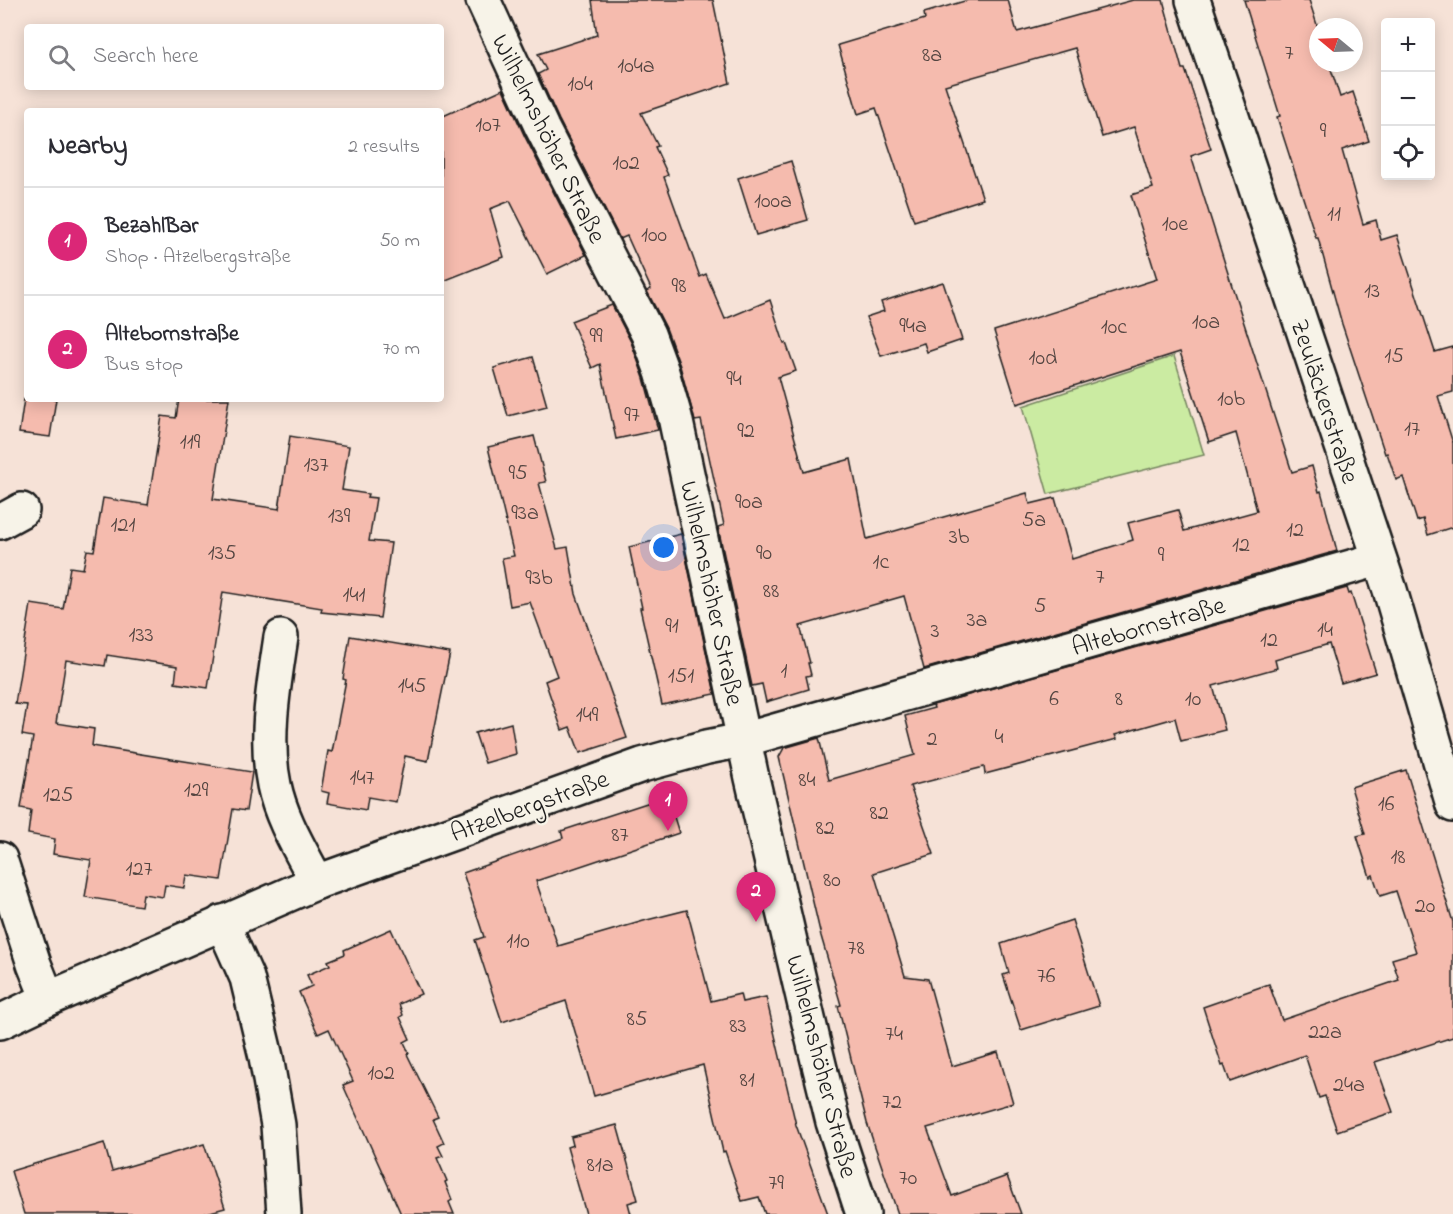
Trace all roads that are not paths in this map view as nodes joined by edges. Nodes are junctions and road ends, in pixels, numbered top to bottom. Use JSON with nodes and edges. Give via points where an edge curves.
{"nodes":[{"id":1,"x":483,"y":0,"type":"edge"},
{"id":2,"x":1193,"y":0,"type":"edge"},
{"id":3,"x":1379,"y":560,"type":"junction"},
{"id":4,"x":280,"y":637,"type":"dead end"},
{"id":5,"x":743,"y":740,"type":"junction"},
{"id":6,"x":1453,"y":805,"type":"edge"},
{"id":7,"x":0,"y":859,"type":"edge"},
{"id":8,"x":317,"y":882,"type":"junction"},
{"id":9,"x":222,"y":922,"type":"junction"},
{"id":10,"x":48,"y":999,"type":"junction"},
{"id":11,"x":0,"y":1022,"type":"edge"},
{"id":12,"x":284,"y":1214,"type":"edge"},
{"id":13,"x":863,"y":1214,"type":"edge"}],
"edges":[{"from":1,"to":5,"type":"street","name":"Wilhelmshöher Straße","via":[[542,128],[648,334],[662,372],[675,417]]},
{"from":2,"to":3,"type":"street","name":"Zeuläckerstraße"},
{"from":3,"to":5,"type":"street","name":"Altebornstraße"},
{"from":3,"to":6,"type":"street","name":"Zeuläckerstraße"},
{"from":4,"to":8,"type":"street","via":[[271,726],[274,784],[283,815]]},
{"from":5,"to":8,"type":"street","name":"Atzelbergstraße","via":[[642,765]]},
{"from":5,"to":13,"type":"street","name":"Wilhelmshöher Straße","via":[[833,1122]]},
{"from":7,"to":10,"type":"street"},
{"from":8,"to":9,"type":"street","name":"Atzelbergstraße"},
{"from":9,"to":10,"type":"street","name":"Atzelbergstraße"},
{"from":9,"to":12,"type":"street","via":[[247,978],[266,1057],[278,1125]]},
{"from":10,"to":11,"type":"street","name":"Atzelbergstraße"}]}
